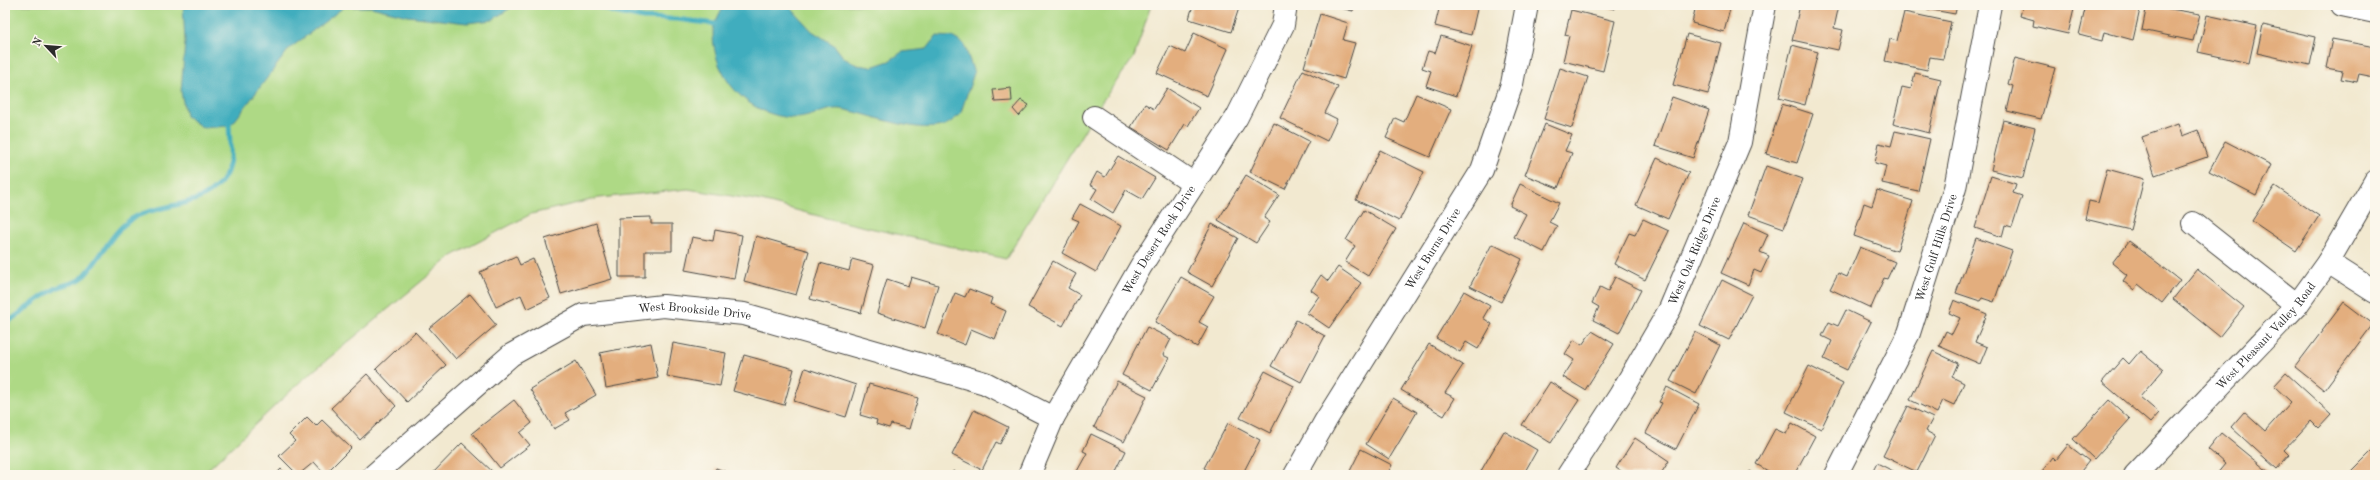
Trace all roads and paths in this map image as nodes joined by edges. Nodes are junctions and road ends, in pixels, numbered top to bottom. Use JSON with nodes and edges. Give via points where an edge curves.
{"nodes":[{"id":1,"x":1286,"y":5,"type":"edge"},
{"id":2,"x":1527,"y":5,"type":"edge"},
{"id":3,"x":1765,"y":5,"type":"edge"},
{"id":4,"x":1990,"y":5,"type":"edge"},
{"id":5,"x":2342,"y":5,"type":"edge"},
{"id":6,"x":2375,"y":12,"type":"edge"},
{"id":7,"x":1094,"y":116,"type":"dead end"},
{"id":8,"x":2375,"y":181,"type":"edge"},
{"id":9,"x":1194,"y":184,"type":"junction"},
{"id":10,"x":2193,"y":223,"type":"dead end"},
{"id":11,"x":2328,"y":262,"type":"junction"},
{"id":12,"x":2375,"y":292,"type":"edge"},
{"id":13,"x":2297,"y":305,"type":"junction"},
{"id":14,"x":1053,"y":418,"type":"junction"},
{"id":15,"x":374,"y":475,"type":"edge"},
{"id":16,"x":1029,"y":475,"type":"edge"},
{"id":17,"x":1295,"y":475,"type":"edge"},
{"id":18,"x":1568,"y":475,"type":"edge"},
{"id":19,"x":1836,"y":475,"type":"edge"},
{"id":20,"x":2135,"y":475,"type":"edge"}],
"edges":[{"from":1,"to":9,"type":"street","name":"West Desert Rock Drive","via":[[1283,25],[1237,117]]},
{"from":2,"to":17,"type":"street","name":"West Burns Drive","via":[[1512,84],[1482,170],[1326,420]]},
{"from":3,"to":18,"type":"street","name":"West Oak Ridge Drive","via":[[1740,142],[1673,302],[1620,395]]},
{"from":4,"to":19,"type":"street","name":"West Gulf Hills Drive","via":[[1955,188],[1909,333]]},
{"from":5,"to":6,"type":"street"},
{"from":7,"to":9,"type":"street"},
{"from":8,"to":11,"type":"street","name":"West Pleasant Valley Road"},
{"from":9,"to":14,"type":"street","name":"West Desert Rock Drive","via":[[1141,266]]},
{"from":10,"to":13,"type":"street"},
{"from":11,"to":12,"type":"street"},
{"from":11,"to":13,"type":"street","name":"West Pleasant Valley Road"},
{"from":13,"to":20,"type":"street","name":"West Pleasant Valley Road"},
{"from":14,"to":15,"type":"street","name":"West Brookside Drive","via":[[985,383],[752,316],[663,306],[583,315],[511,355]]},
{"from":14,"to":16,"type":"street","name":"West Desert Rock Drive"}]}
